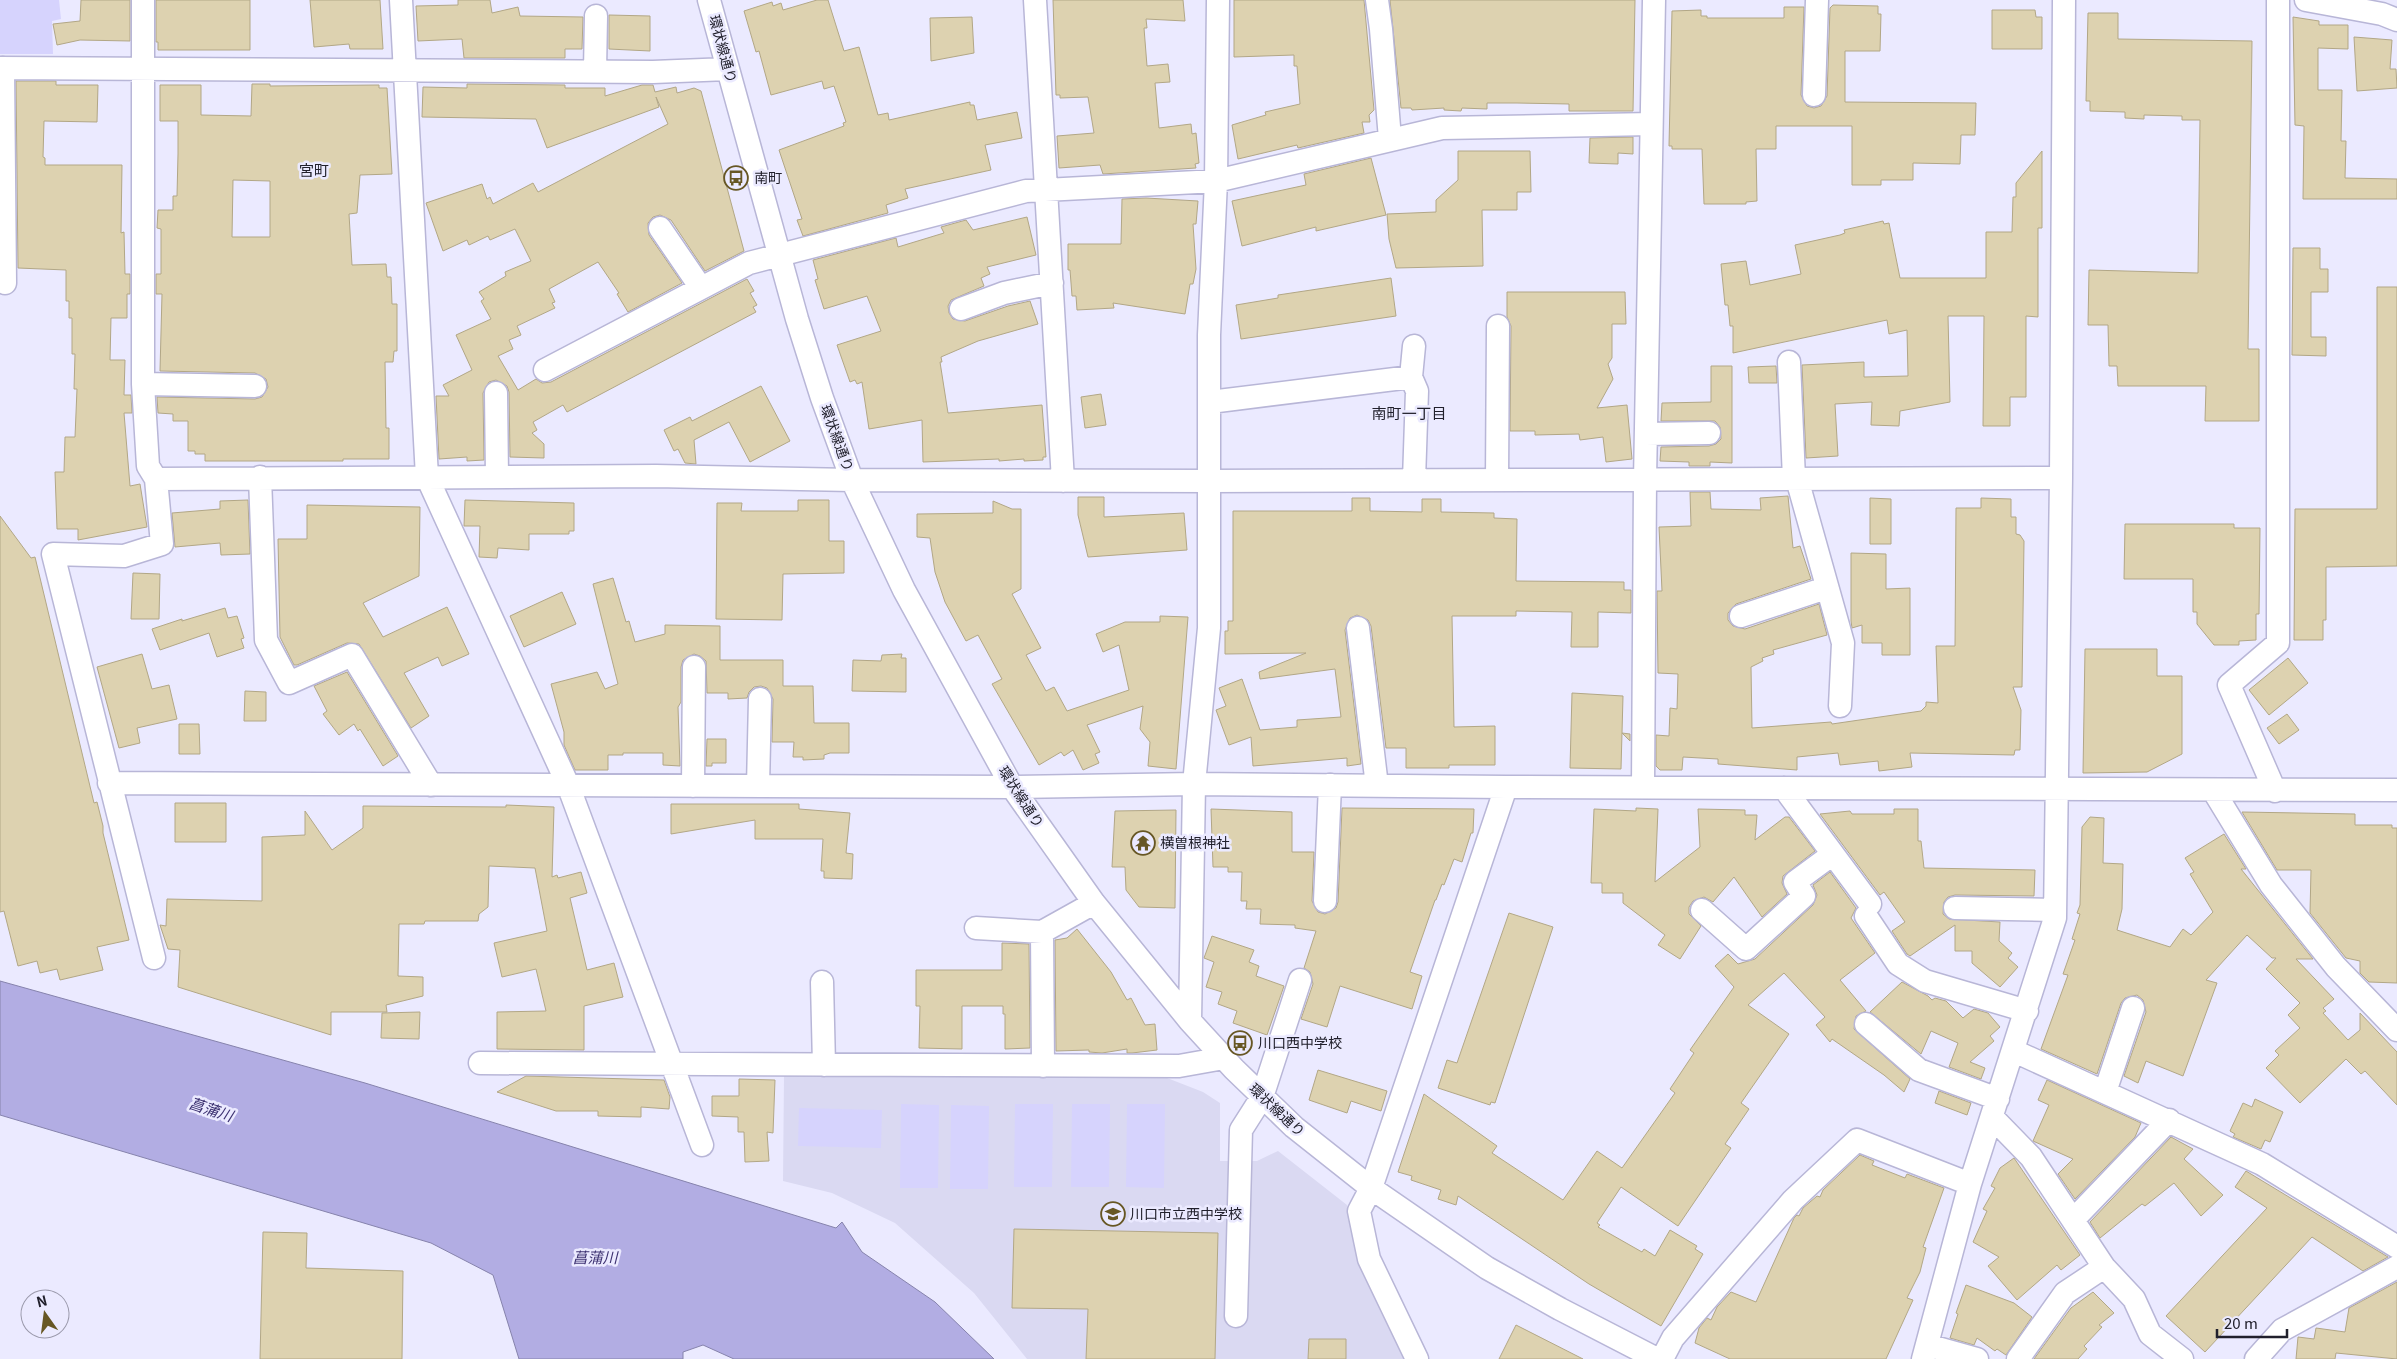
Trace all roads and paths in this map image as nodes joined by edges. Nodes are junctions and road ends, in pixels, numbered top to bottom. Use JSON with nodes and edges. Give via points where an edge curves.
{"nodes":[{"id":1,"x":143,"y":0,"type":"edge"},
{"id":2,"x":401,"y":0,"type":"edge"},
{"id":3,"x":709,"y":0,"type":"edge"},
{"id":4,"x":1036,"y":0,"type":"edge"},
{"id":5,"x":1218,"y":0,"type":"edge"},
{"id":6,"x":1377,"y":0,"type":"edge"},
{"id":7,"x":1654,"y":0,"type":"edge"},
{"id":8,"x":1817,"y":0,"type":"edge"},
{"id":9,"x":2064,"y":0,"type":"edge"},
{"id":10,"x":2278,"y":0,"type":"edge"},
{"id":11,"x":2306,"y":0,"type":"edge"},
{"id":12,"x":2392,"y":13,"type":"edge"},
{"id":13,"x":596,"y":16,"type":"dead end"},
{"id":14,"x":2,"y":68,"type":"edge"},
{"id":15,"x":144,"y":69,"type":"junction"},
{"id":16,"x":728,"y":69,"type":"junction"},
{"id":17,"x":405,"y":70,"type":"junction"},
{"id":18,"x":595,"y":71,"type":"junction"},
{"id":19,"x":1814,"y":95,"type":"dead end"},
{"id":20,"x":1651,"y":124,"type":"junction"},
{"id":21,"x":1390,"y":139,"type":"junction"},
{"id":22,"x":1216,"y":181,"type":"junction"},
{"id":23,"x":1046,"y":189,"type":"junction"},
{"id":24,"x":660,"y":228,"type":"dead end"},
{"id":25,"x":778,"y":256,"type":"junction"},
{"id":26,"x":5,"y":283,"type":"dead end"},
{"id":27,"x":1052,"y":283,"type":"junction"},
{"id":28,"x":701,"y":288,"type":"junction"},
{"id":29,"x":961,"y":309,"type":"dead end"},
{"id":30,"x":1498,"y":326,"type":"dead end"},
{"id":31,"x":1414,"y":346,"type":"dead end"},
{"id":32,"x":1788,"y":362,"type":"dead end"},
{"id":33,"x":545,"y":370,"type":"dead end"},
{"id":34,"x":1411,"y":377,"type":"junction"},
{"id":35,"x":143,"y":384,"type":"junction"},
{"id":36,"x":255,"y":386,"type":"dead end"},
{"id":37,"x":496,"y":393,"type":"dead end"},
{"id":38,"x":1210,"y":402,"type":"junction"},
{"id":39,"x":1709,"y":433,"type":"dead end"},
{"id":40,"x":1646,"y":434,"type":"junction"},
{"id":41,"x":426,"y":477,"type":"junction"},
{"id":42,"x":497,"y":477,"type":"junction"},
{"id":43,"x":260,"y":478,"type":"junction"},
{"id":44,"x":2061,"y":478,"type":"junction"},
{"id":45,"x":156,"y":479,"type":"junction"},
{"id":46,"x":1795,"y":479,"type":"junction"},
{"id":47,"x":852,"y":480,"type":"junction"},
{"id":48,"x":1414,"y":480,"type":"junction"},
{"id":49,"x":1497,"y":480,"type":"junction"},
{"id":50,"x":1645,"y":480,"type":"junction"},
{"id":51,"x":1063,"y":481,"type":"junction"},
{"id":52,"x":1210,"y":481,"type":"junction"},
{"id":53,"x":1826,"y":588,"type":"junction"},
{"id":54,"x":1741,"y":616,"type":"dead end"},
{"id":55,"x":1358,"y":628,"type":"dead end"},
{"id":56,"x":694,"y":667,"type":"dead end"},
{"id":57,"x":760,"y":699,"type":"dead end"},
{"id":58,"x":1840,"y":706,"type":"dead end"},
{"id":59,"x":109,"y":783,"type":"junction"},
{"id":60,"x":1194,"y":784,"type":"junction"},
{"id":61,"x":431,"y":785,"type":"junction"},
{"id":62,"x":568,"y":785,"type":"junction"},
{"id":63,"x":1330,"y":785,"type":"junction"},
{"id":64,"x":693,"y":786,"type":"junction"},
{"id":65,"x":758,"y":786,"type":"junction"},
{"id":66,"x":1377,"y":786,"type":"junction"},
{"id":67,"x":1012,"y":787,"type":"junction"},
{"id":68,"x":1506,"y":787,"type":"junction"},
{"id":69,"x":1643,"y":787,"type":"junction"},
{"id":70,"x":1784,"y":788,"type":"junction"},
{"id":71,"x":2058,"y":790,"type":"junction"},
{"id":72,"x":2213,"y":790,"type":"junction"},
{"id":73,"x":2397,"y":790,"type":"edge"},
{"id":74,"x":2275,"y":791,"type":"junction"},
{"id":75,"x":1833,"y":854,"type":"junction"},
{"id":76,"x":1325,"y":901,"type":"dead end"},
{"id":77,"x":1094,"y":903,"type":"junction"},
{"id":78,"x":1955,"y":908,"type":"dead end"},
{"id":79,"x":1702,"y":910,"type":"dead end"},
{"id":80,"x":2055,"y":910,"type":"junction"},
{"id":81,"x":976,"y":928,"type":"dead end"},
{"id":82,"x":1042,"y":932,"type":"junction"},
{"id":83,"x":154,"y":958,"type":"dead end"},
{"id":84,"x":1300,"y":980,"type":"dead end"},
{"id":85,"x":822,"y":982,"type":"dead end"},
{"id":86,"x":2133,"y":1008,"type":"dead end"},
{"id":87,"x":2027,"y":1011,"type":"junction"},
{"id":88,"x":1190,"y":1021,"type":"junction"},
{"id":89,"x":1866,"y":1024,"type":"dead end"},
{"id":90,"x":2397,"y":1030,"type":"edge"},
{"id":91,"x":2014,"y":1051,"type":"junction"},
{"id":92,"x":1224,"y":1058,"type":"junction"},
{"id":93,"x":480,"y":1063,"type":"dead end"},
{"id":94,"x":674,"y":1064,"type":"junction"},
{"id":95,"x":824,"y":1065,"type":"junction"},
{"id":96,"x":1043,"y":1066,"type":"junction"},
{"id":97,"x":2105,"y":1092,"type":"junction"},
{"id":98,"x":1262,"y":1097,"type":"junction"},
{"id":99,"x":1995,"y":1108,"type":"junction"},
{"id":100,"x":2169,"y":1120,"type":"junction"},
{"id":101,"x":702,"y":1146,"type":"dead end"},
{"id":102,"x":1970,"y":1184,"type":"junction"},
{"id":103,"x":1371,"y":1188,"type":"junction"},
{"id":104,"x":2074,"y":1219,"type":"junction"},
{"id":105,"x":2397,"y":1247,"type":"edge"},
{"id":106,"x":2104,"y":1267,"type":"junction"},
{"id":107,"x":2397,"y":1267,"type":"edge"},
{"id":108,"x":1236,"y":1316,"type":"dead end"},
{"id":109,"x":1925,"y":1352,"type":"edge"},
{"id":110,"x":1417,"y":1359,"type":"edge"},
{"id":111,"x":1657,"y":1359,"type":"edge"},
{"id":112,"x":1662,"y":1359,"type":"edge"},
{"id":113,"x":1977,"y":1359,"type":"edge"},
{"id":114,"x":2018,"y":1359,"type":"edge"},
{"id":115,"x":2182,"y":1359,"type":"edge"},
{"id":116,"x":2256,"y":1359,"type":"edge"}],
"edges":[{"from":1,"to":15,"type":"street"},
{"from":2,"to":17,"type":"street"},
{"from":3,"to":16,"type":"street","name":"環状線通り"},
{"from":4,"to":23,"type":"street"},
{"from":5,"to":22,"type":"street"},
{"from":6,"to":21,"type":"street"},
{"from":7,"to":20,"type":"street"},
{"from":8,"to":19,"type":"street"},
{"from":9,"to":44,"type":"street"},
{"from":10,"to":74,"type":"street","via":[[2278,644],[2229,685]]},
{"from":11,"to":12,"type":"street"},
{"from":13,"to":18,"type":"street"},
{"from":14,"to":15,"type":"street"},
{"from":14,"to":26,"type":"street"},
{"from":15,"to":17,"type":"street"},
{"from":15,"to":35,"type":"street"},
{"from":16,"to":18,"type":"street"},
{"from":16,"to":25,"type":"street","name":"環状線通り"},
{"from":17,"to":18,"type":"street"},
{"from":17,"to":41,"type":"street"},
{"from":20,"to":21,"type":"street","via":[[1442,128]]},
{"from":20,"to":40,"type":"street"},
{"from":21,"to":22,"type":"street"},
{"from":22,"to":23,"type":"street"},
{"from":22,"to":38,"type":"street","via":[[1209,335]]},
{"from":23,"to":25,"type":"street","via":[[1026,191]]},
{"from":23,"to":27,"type":"street"},
{"from":24,"to":28,"type":"street"},
{"from":25,"to":28,"type":"street","via":[[749,263]]},
{"from":25,"to":47,"type":"street","name":"環状線通り","via":[[822,398]]},
{"from":27,"to":29,"type":"street","via":[[1004,293]]},
{"from":27,"to":51,"type":"street"},
{"from":28,"to":33,"type":"street"},
{"from":30,"to":49,"type":"street"},
{"from":31,"to":34,"type":"street"},
{"from":32,"to":46,"type":"street"},
{"from":34,"to":38,"type":"street"},
{"from":34,"to":48,"type":"street","via":[[1417,392]]},
{"from":35,"to":36,"type":"street"},
{"from":35,"to":45,"type":"street","via":[[148,466]]},
{"from":37,"to":42,"type":"street"},
{"from":38,"to":52,"type":"street"},
{"from":39,"to":40,"type":"street"},
{"from":40,"to":50,"type":"street"},
{"from":41,"to":42,"type":"street"},
{"from":41,"to":43,"type":"street"},
{"from":41,"to":62,"type":"street"},
{"from":42,"to":47,"type":"street"},
{"from":43,"to":45,"type":"street"},
{"from":43,"to":61,"type":"street","via":[[266,640],[289,683],[352,655]]},
{"from":44,"to":46,"type":"street"},
{"from":44,"to":71,"type":"street"},
{"from":45,"to":59,"type":"street","via":[[162,544],[124,556],[53,554]]},
{"from":46,"to":50,"type":"street"},
{"from":46,"to":53,"type":"street"},
{"from":47,"to":51,"type":"street"},
{"from":47,"to":67,"type":"street","name":"環状線通り","via":[[936,650]]},
{"from":48,"to":49,"type":"street"},
{"from":48,"to":52,"type":"street"},
{"from":49,"to":50,"type":"street"},
{"from":50,"to":69,"type":"street"},
{"from":51,"to":52,"type":"street"},
{"from":52,"to":60,"type":"street","via":[[1209,628]]},
{"from":53,"to":54,"type":"street"},
{"from":53,"to":58,"type":"street","via":[[1843,643]]},
{"from":55,"to":66,"type":"street"},
{"from":56,"to":64,"type":"street"},
{"from":57,"to":65,"type":"street"},
{"from":59,"to":61,"type":"street"},
{"from":59,"to":83,"type":"street"},
{"from":60,"to":63,"type":"street"},
{"from":60,"to":67,"type":"street"},
{"from":60,"to":88,"type":"street"},
{"from":61,"to":62,"type":"street"},
{"from":62,"to":64,"type":"street"},
{"from":62,"to":94,"type":"street"},
{"from":63,"to":66,"type":"street"},
{"from":63,"to":76,"type":"street"},
{"from":64,"to":65,"type":"street"},
{"from":65,"to":67,"type":"street"},
{"from":66,"to":68,"type":"street"},
{"from":67,"to":77,"type":"street","name":"環状線通り"},
{"from":68,"to":69,"type":"street"},
{"from":68,"to":103,"type":"street"},
{"from":69,"to":70,"type":"street"},
{"from":70,"to":71,"type":"street"},
{"from":70,"to":75,"type":"street"},
{"from":71,"to":72,"type":"street"},
{"from":71,"to":80,"type":"street"},
{"from":72,"to":74,"type":"street"},
{"from":72,"to":90,"type":"street","via":[[2271,885],[2336,967]]},
{"from":73,"to":74,"type":"street"},
{"from":75,"to":79,"type":"street","via":[[1795,882],[1804,896],[1746,949]]},
{"from":75,"to":87,"type":"street","via":[[1898,964],[1925,981]]},
{"from":77,"to":82,"type":"street"},
{"from":77,"to":88,"type":"street","name":"環状線通り"},
{"from":78,"to":80,"type":"street"},
{"from":80,"to":87,"type":"street"},
{"from":81,"to":82,"type":"street"},
{"from":82,"to":96,"type":"street"},
{"from":84,"to":98,"type":"street"},
{"from":85,"to":95,"type":"street"},
{"from":86,"to":97,"type":"street"},
{"from":87,"to":91,"type":"street"},
{"from":88,"to":92,"type":"street","name":"環状線通り"},
{"from":89,"to":99,"type":"street","via":[[1919,1070]]},
{"from":91,"to":97,"type":"street"},
{"from":91,"to":99,"type":"street"},
{"from":92,"to":96,"type":"street","via":[[1179,1066]]},
{"from":92,"to":98,"type":"street","name":"環状線通り"},
{"from":93,"to":94,"type":"street"},
{"from":94,"to":95,"type":"street"},
{"from":94,"to":101,"type":"street"},
{"from":95,"to":96,"type":"street"},
{"from":97,"to":100,"type":"street"},
{"from":98,"to":103,"type":"street","name":"環状線通り","via":[[1294,1127]]},
{"from":98,"to":108,"type":"street","via":[[1241,1130]]},
{"from":99,"to":102,"type":"street"},
{"from":99,"to":104,"type":"street"},
{"from":100,"to":104,"type":"street"},
{"from":100,"to":105,"type":"street","via":[[2262,1164]]},
{"from":102,"to":109,"type":"street"},
{"from":102,"to":112,"type":"street","via":[[1857,1140],[1793,1200],[1673,1338]]},
{"from":103,"to":110,"type":"street","via":[[1359,1211],[1369,1259]]},
{"from":103,"to":111,"type":"street","name":"環状線通り","via":[[1487,1268]]},
{"from":104,"to":106,"type":"street"},
{"from":106,"to":114,"type":"street","via":[[2065,1294]]},
{"from":106,"to":115,"type":"street","via":[[2134,1299],[2150,1334]]},
{"from":107,"to":116,"type":"street","via":[[2282,1330]]},
{"from":109,"to":113,"type":"street"}]}
